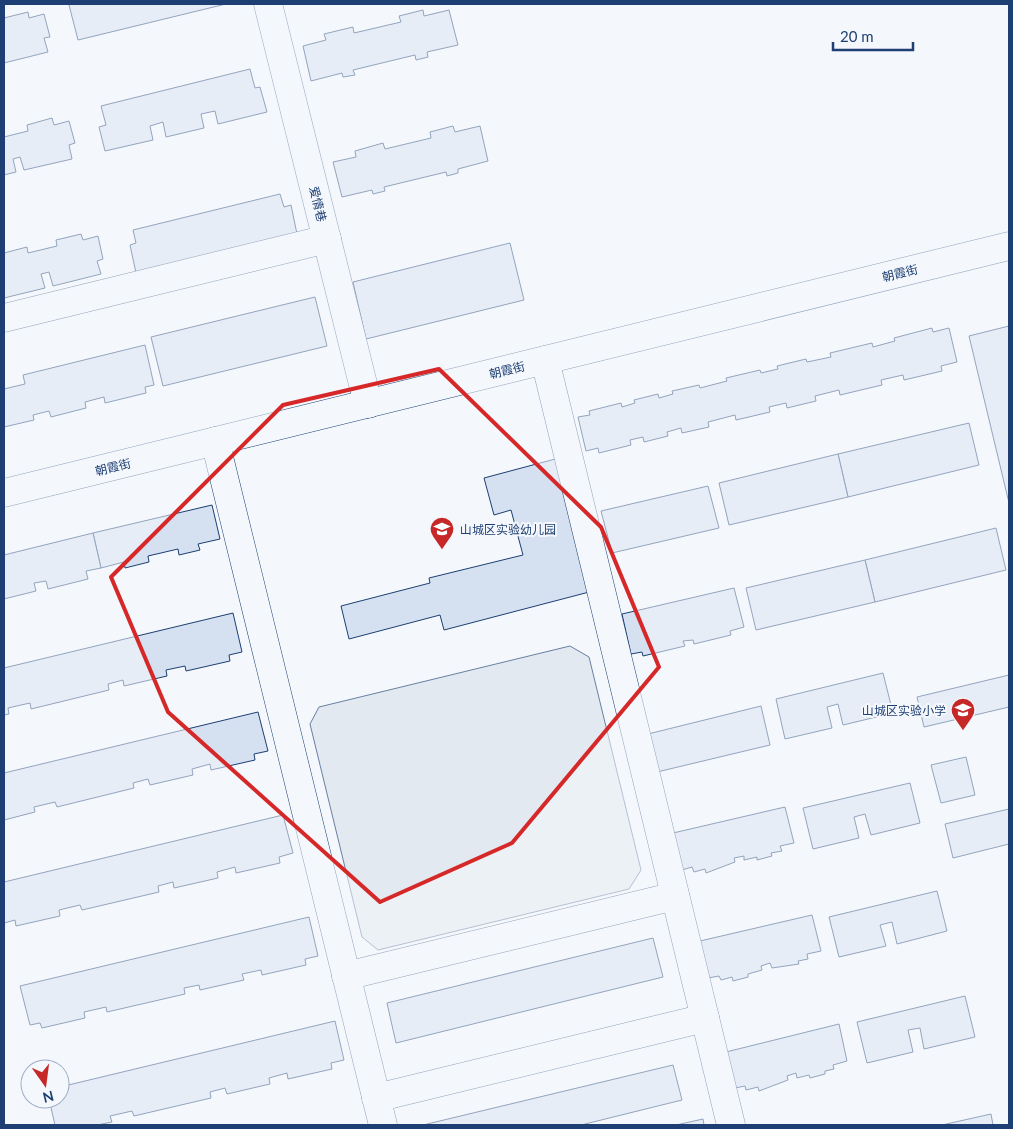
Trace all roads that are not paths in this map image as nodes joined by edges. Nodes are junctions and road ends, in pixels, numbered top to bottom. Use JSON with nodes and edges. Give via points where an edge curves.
{"nodes":[{"id":1,"x":268,"y":4,"type":"edge"},
{"id":2,"x":327,"y":239,"type":"junction"},
{"id":3,"x":1009,"y":246,"type":"edge"},
{"id":4,"x":4,"y":318,"type":"edge"},
{"id":5,"x":545,"y":360,"type":"junction"},
{"id":6,"x":368,"y":404,"type":"junction"},
{"id":7,"x":215,"y":442,"type":"junction"},
{"id":8,"x":4,"y":493,"type":"edge"},
{"id":9,"x":675,"y":896,"type":"junction"},
{"id":10,"x":346,"y":976,"type":"junction"},
{"id":11,"x":705,"y":1018,"type":"junction"},
{"id":12,"x":376,"y":1098,"type":"junction"},
{"id":13,"x":383,"y":1125,"type":"edge"},
{"id":14,"x":731,"y":1125,"type":"edge"}],
"edges":[{"from":1,"to":2,"type":"street","name":"爱情巷"},
{"from":2,"to":4,"type":"street"},
{"from":2,"to":6,"type":"street","name":"爱情巷"},
{"from":3,"to":5,"type":"street","name":"朝霞街"},
{"from":5,"to":6,"type":"street","name":"朝霞街"},
{"from":5,"to":9,"type":"street"},
{"from":6,"to":7,"type":"street","name":"朝霞街"},
{"from":7,"to":8,"type":"street","name":"朝霞街"},
{"from":7,"to":10,"type":"street"},
{"from":9,"to":10,"type":"street"},
{"from":9,"to":11,"type":"street"},
{"from":10,"to":12,"type":"street"},
{"from":11,"to":12,"type":"street"},
{"from":11,"to":14,"type":"street"},
{"from":12,"to":13,"type":"street"}]}
